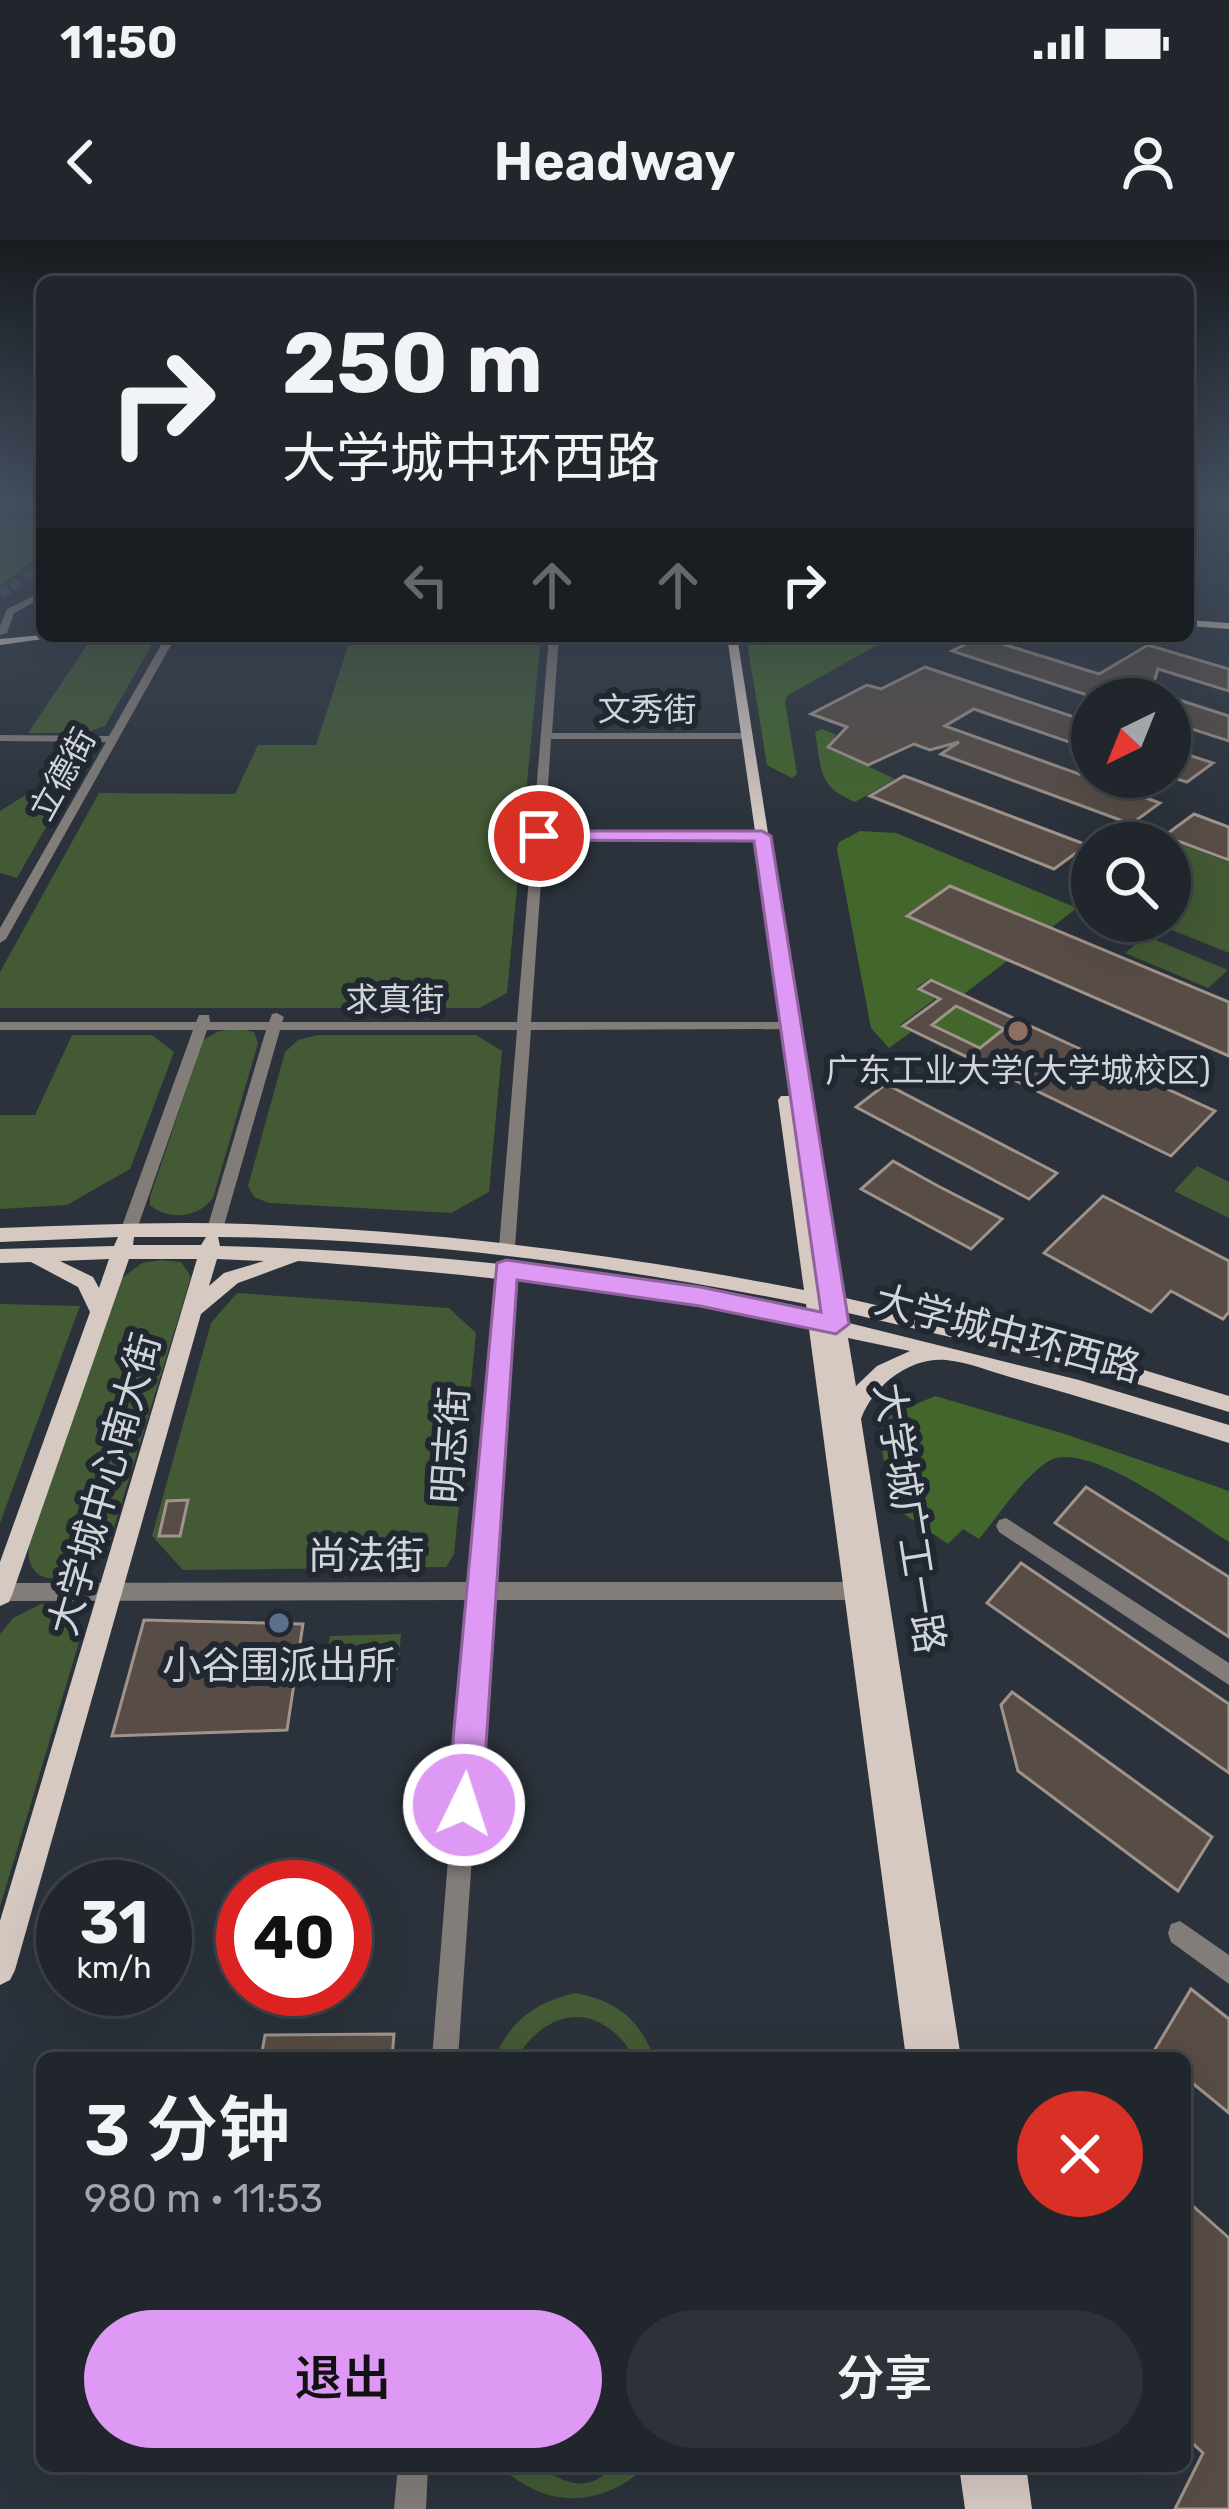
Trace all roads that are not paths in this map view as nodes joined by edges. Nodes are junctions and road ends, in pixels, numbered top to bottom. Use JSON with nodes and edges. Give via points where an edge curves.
{"nodes":[{"id":1,"x":1194,"y":627,"type":"edge"},
{"id":2,"x":36,"y":630,"type":"edge"},
{"id":3,"x":1229,"y":630,"type":"edge"},
{"id":4,"x":36,"y":637,"type":"edge"},
{"id":5,"x":1,"y":639,"type":"edge"},
{"id":6,"x":168,"y":642,"type":"edge"},
{"id":7,"x":554,"y":642,"type":"edge"},
{"id":8,"x":728,"y":642,"type":"edge"},
{"id":9,"x":546,"y":736,"type":"junction"},
{"id":10,"x":742,"y":736,"type":"junction"},
{"id":11,"x":0,"y":738,"type":"edge"},
{"id":12,"x":113,"y":739,"type":"junction"},
{"id":13,"x":539,"y":836,"type":"junction"},
{"id":14,"x":756,"y":836,"type":"junction"},
{"id":15,"x":0,"y":939,"type":"edge"},
{"id":16,"x":0,"y":1022,"type":"edge"},
{"id":17,"x":203,"y":1022,"type":"junction"},
{"id":18,"x":276,"y":1022,"type":"junction"},
{"id":19,"x":524,"y":1022,"type":"junction"},
{"id":20,"x":783,"y":1022,"type":"junction"},
{"id":21,"x":0,"y":1235,"type":"edge"},
{"id":22,"x":126,"y":1240,"type":"junction"},
{"id":23,"x":212,"y":1240,"type":"junction"},
{"id":24,"x":316,"y":1254,"type":"junction"},
{"id":25,"x":10,"y":1256,"type":"edge"},
{"id":26,"x":506,"y":1258,"type":"junction"},
{"id":27,"x":823,"y":1298,"type":"junction"},
{"id":28,"x":100,"y":1311,"type":"junction"},
{"id":29,"x":190,"y":1318,"type":"junction"},
{"id":30,"x":827,"y":1323,"type":"junction"},
{"id":31,"x":958,"y":1354,"type":"junction"},
{"id":32,"x":1229,"y":1404,"type":"edge"},
{"id":33,"x":850,"y":1419,"type":"junction"},
{"id":34,"x":1229,"y":1434,"type":"edge"},
{"id":35,"x":1006,"y":1526,"type":"dead end"},
{"id":36,"x":866,"y":1590,"type":"junction"},
{"id":37,"x":110,"y":1591,"type":"junction"},
{"id":38,"x":480,"y":1591,"type":"junction"},
{"id":39,"x":0,"y":1593,"type":"edge"},
{"id":40,"x":1229,"y":1675,"type":"edge"},
{"id":41,"x":1180,"y":1934,"type":"dead end"},
{"id":42,"x":0,"y":1970,"type":"edge"},
{"id":43,"x":1229,"y":1971,"type":"edge"},
{"id":44,"x":445,"y":2052,"type":"edge"},
{"id":45,"x":920,"y":2052,"type":"edge"},
{"id":46,"x":945,"y":2052,"type":"edge"},
{"id":47,"x":413,"y":2472,"type":"edge"},
{"id":48,"x":978,"y":2472,"type":"edge"},
{"id":49,"x":1009,"y":2472,"type":"edge"},
{"id":50,"x":410,"y":2509,"type":"edge"},
{"id":51,"x":983,"y":2509,"type":"edge"},
{"id":52,"x":1015,"y":2509,"type":"edge"}],
"edges":[{"from":1,"to":3,"type":"main road"},
{"from":2,"to":5,"type":"main road"},
{"from":4,"to":5,"type":"main road"},
{"from":6,"to":12,"type":"street","name":"立德街"},
{"from":7,"to":9,"type":"street","name":"明志街"},
{"from":8,"to":10,"type":"main road","name":"大学城广工一路"},
{"from":9,"to":10,"type":"street","name":"文秀街"},
{"from":9,"to":13,"type":"street","name":"明志街"},
{"from":10,"to":14,"type":"main road","name":"大学城广工一路"},
{"from":11,"to":12,"type":"street"},
{"from":12,"to":15,"type":"street","name":"立德街"},
{"from":13,"to":14,"type":"street"},
{"from":13,"to":19,"type":"street","name":"明志街"},
{"from":14,"to":20,"type":"main road","name":"大学城广工一路"},
{"from":16,"to":17,"type":"street","name":"求真街"},
{"from":17,"to":18,"type":"street","name":"求真街"},
{"from":17,"to":22,"type":"street","name":"大学城中心南大街"},
{"from":18,"to":19,"type":"street","name":"求真街"},
{"from":18,"to":23,"type":"street","name":"大学城中心南大街"},
{"from":19,"to":20,"type":"street","name":"求真街"},
{"from":19,"to":26,"type":"street","name":"明志街"},
{"from":20,"to":27,"type":"main road","name":"大学城广工一路"},
{"from":21,"to":22,"type":"main road"},
{"from":22,"to":23,"type":"main road","name":"大学城中环西路"},
{"from":22,"to":25,"type":"main road"},
{"from":22,"to":28,"type":"main road","name":"大学城中心南大街"},
{"from":23,"to":24,"type":"main road","name":"大学城中环西路"},
{"from":23,"to":26,"type":"main road","name":"大学城中环西路","via":[[355,1234]]},
{"from":23,"to":29,"type":"main road","name":"大学城中心南大街"},
{"from":24,"to":26,"type":"main road","name":"大学城中环西路"},
{"from":24,"to":29,"type":"main road","via":[[231,1278]]},
{"from":25,"to":28,"type":"main road","via":[[77,1275],[92,1287]]},
{"from":26,"to":27,"type":"main road","name":"大学城中环西路","via":[[631,1263]]},
{"from":26,"to":30,"type":"main road","name":"大学城中环西路"},
{"from":26,"to":38,"type":"street","name":"明志街"},
{"from":27,"to":30,"type":"main road","name":"大学城广工一路"},
{"from":27,"to":32,"type":"main road","name":"大学城中环西路","via":[[1086,1358]]},
{"from":28,"to":39,"type":"main road","name":"大学城中心南大街"},
{"from":29,"to":37,"type":"main road","name":"大学城中心南大街"},
{"from":30,"to":31,"type":"main road","name":"大学城中环西路"},
{"from":30,"to":33,"type":"main road","name":"大学城广工一路"},
{"from":30,"to":36,"type":"main road","name":"大学城广工一路"},
{"from":31,"to":33,"type":"main road","via":[[924,1355],[886,1370],[860,1394]]},
{"from":31,"to":34,"type":"main road","name":"大学城中环西路"},
{"from":33,"to":36,"type":"main road","name":"大学城广工一路"},
{"from":35,"to":40,"type":"street"},
{"from":36,"to":38,"type":"street","name":"尚法街"},
{"from":36,"to":45,"type":"main road","name":"大学城广工一路"},
{"from":36,"to":46,"type":"main road","name":"大学城广工一路"},
{"from":37,"to":38,"type":"street","name":"尚法街"},
{"from":37,"to":39,"type":"street","name":"尚法街"},
{"from":37,"to":42,"type":"main road","name":"大学城中心南大街"},
{"from":38,"to":44,"type":"street","name":"明志街"},
{"from":41,"to":43,"type":"street"},
{"from":47,"to":50,"type":"street"},
{"from":48,"to":51,"type":"main road"},
{"from":49,"to":52,"type":"main road"}]}
